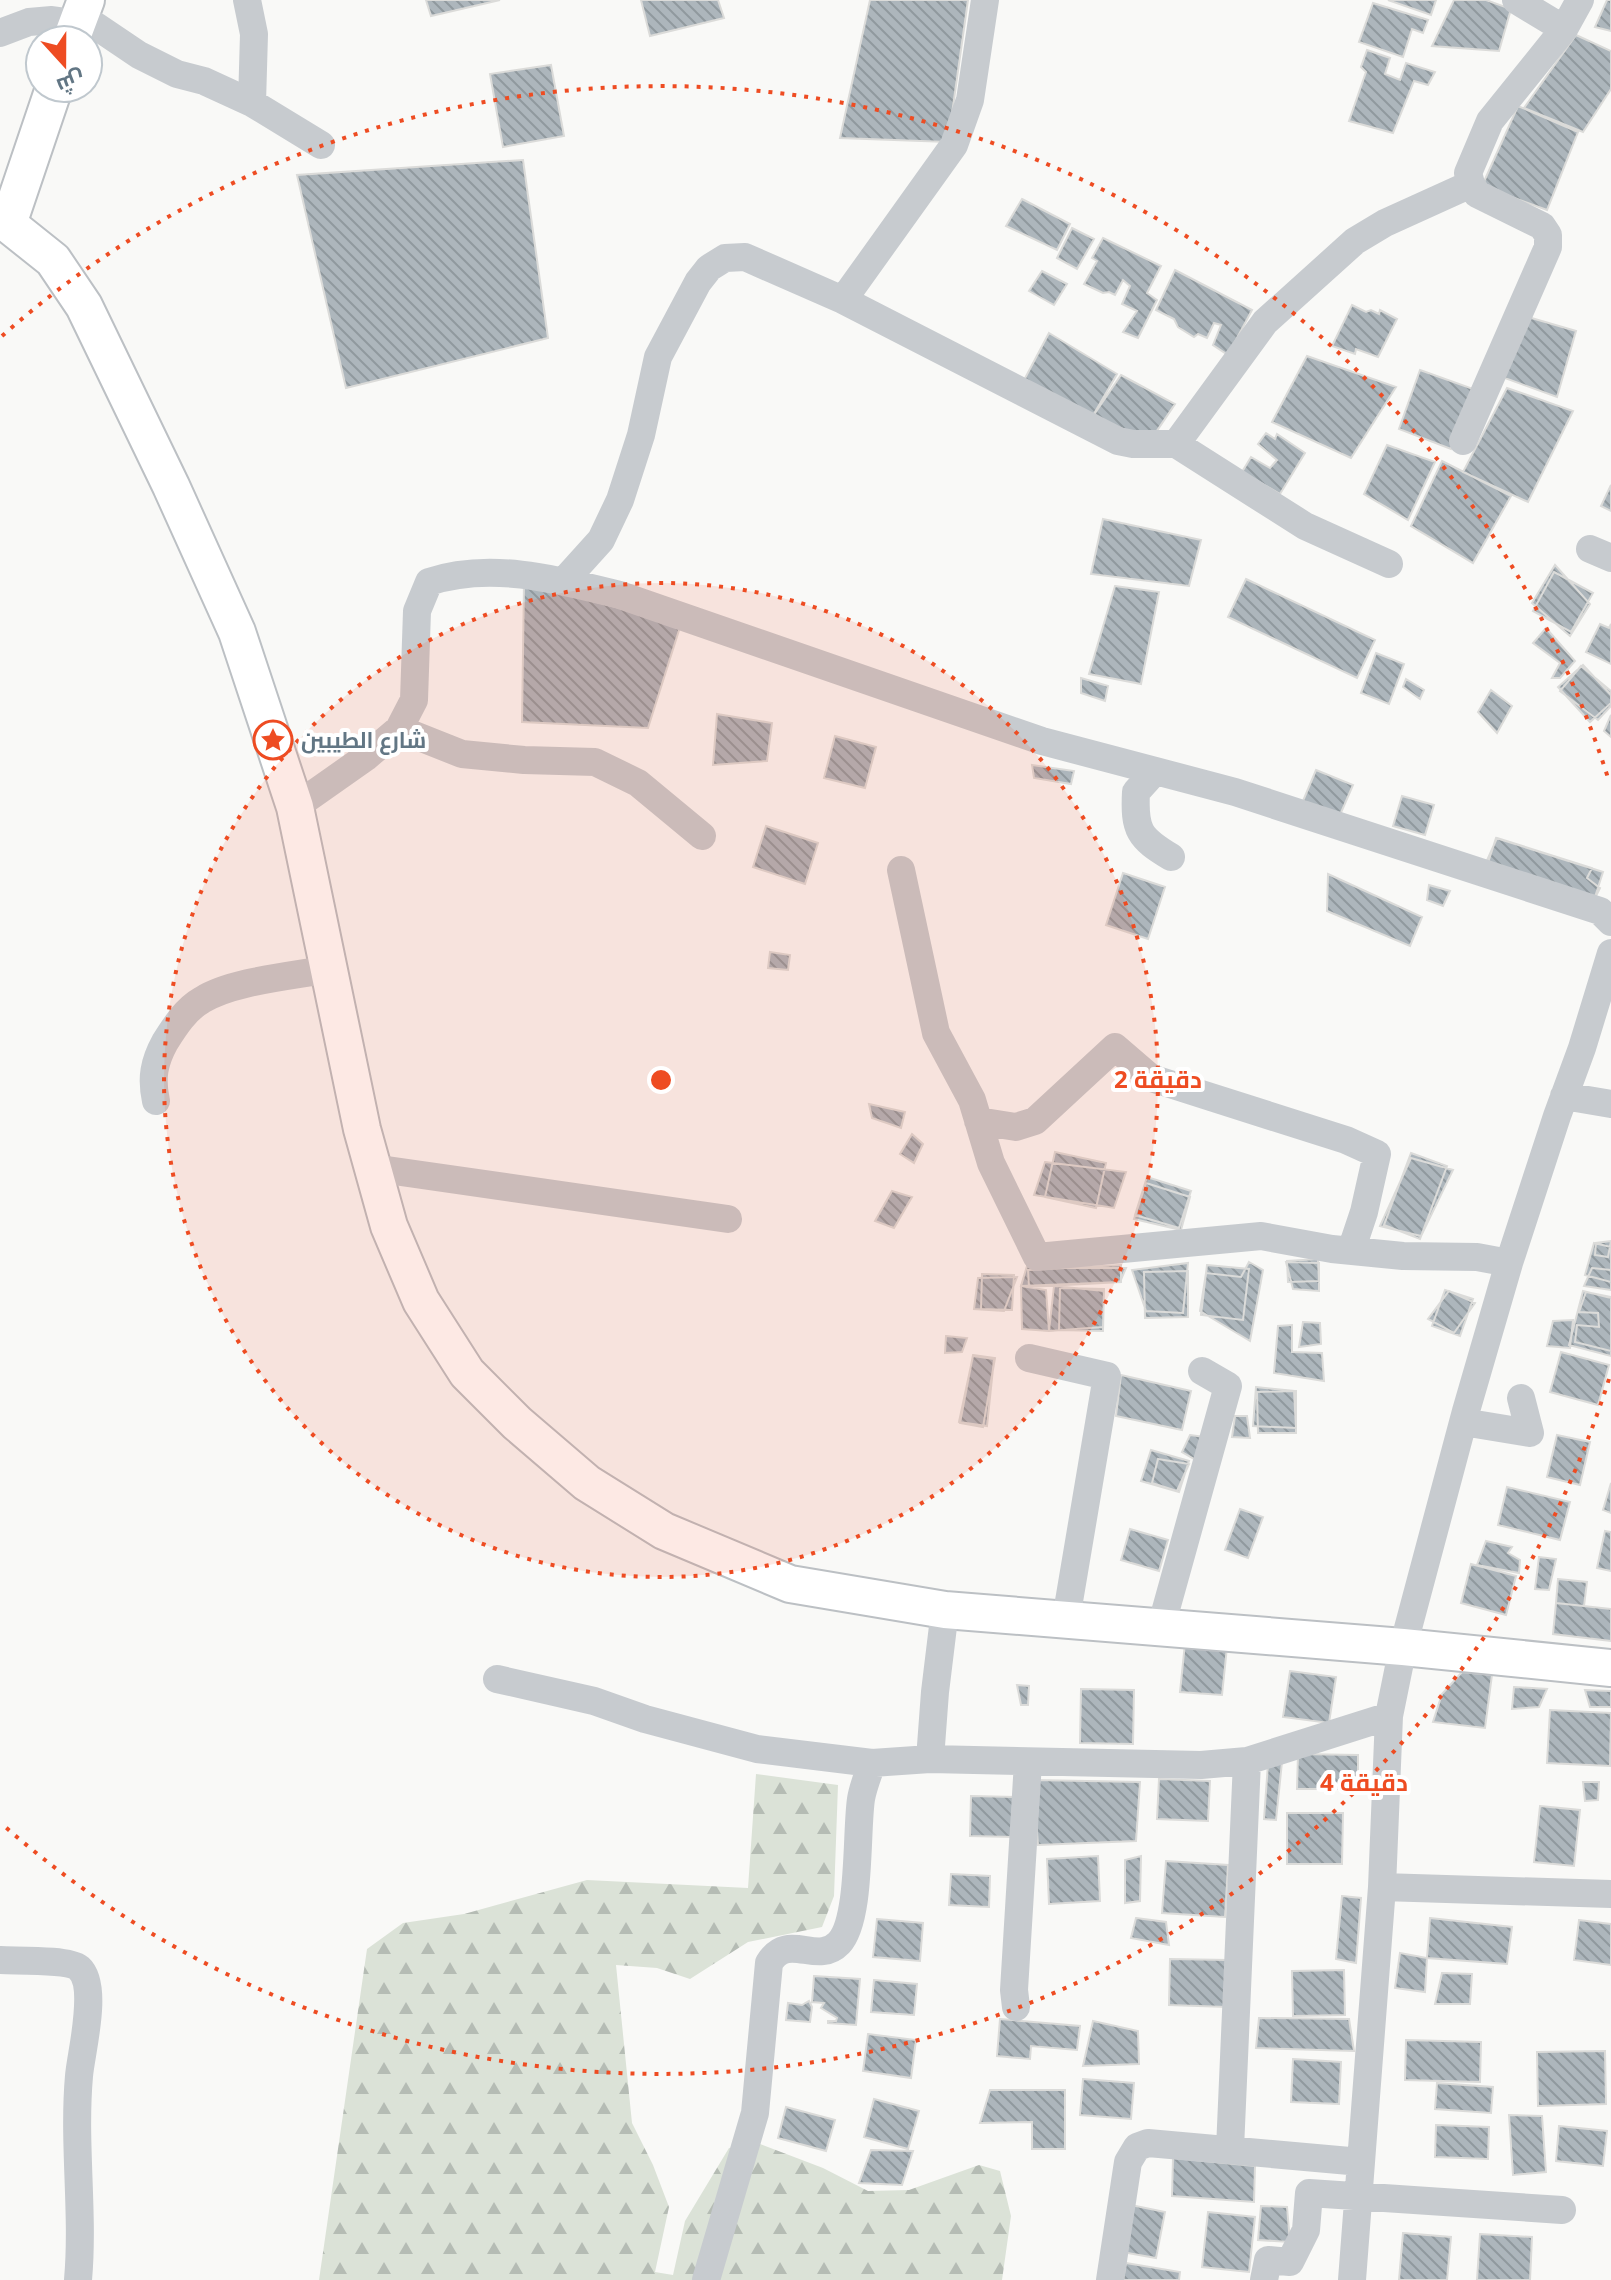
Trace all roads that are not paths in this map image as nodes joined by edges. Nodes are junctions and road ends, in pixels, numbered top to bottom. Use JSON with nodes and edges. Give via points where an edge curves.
{"nodes":[{"id":1,"x":247,"y":0,"type":"edge"},
{"id":2,"x":985,"y":0,"type":"edge"},
{"id":3,"x":1516,"y":0,"type":"edge"},
{"id":4,"x":1580,"y":0,"type":"edge"},
{"id":5,"x":84,"y":13,"type":"edge"},
{"id":6,"x":1564,"y":29,"type":"junction"},
{"id":7,"x":0,"y":33,"type":"edge"},
{"id":8,"x":252,"y":103,"type":"junction"},
{"id":9,"x":48,"y":104,"type":"edge"},
{"id":10,"x":321,"y":145,"type":"dead end"},
{"id":11,"x":1471,"y":184,"type":"junction"},
{"id":12,"x":4,"y":233,"type":"edge"},
{"id":13,"x":843,"y":300,"type":"junction"},
{"id":14,"x":1463,"y":441,"type":"dead end"},
{"id":15,"x":1176,"y":444,"type":"junction"},
{"id":16,"x":1389,"y":564,"type":"dead end"},
{"id":17,"x":564,"y":581,"type":"junction"},
{"id":18,"x":399,"y":729,"type":"junction"},
{"id":19,"x":1155,"y":771,"type":"junction"},
{"id":20,"x":295,"y":807,"type":"junction"},
{"id":21,"x":702,"y":836,"type":"dead end"},
{"id":22,"x":1171,"y":857,"type":"dead end"},
{"id":23,"x":901,"y":870,"type":"dead end"},
{"id":24,"x":1611,"y":922,"type":"edge"},
{"id":25,"x":1611,"y":953,"type":"edge"},
{"id":26,"x":329,"y":969,"type":"junction"},
{"id":27,"x":1606,"y":986,"type":"edge"},
{"id":28,"x":1564,"y":1096,"type":"junction"},
{"id":29,"x":156,"y":1101,"type":"dead end"},
{"id":30,"x":1611,"y":1104,"type":"edge"},
{"id":31,"x":978,"y":1121,"type":"junction"},
{"id":32,"x":373,"y":1168,"type":"junction"},
{"id":33,"x":728,"y":1219,"type":"dead end"},
{"id":34,"x":1351,"y":1251,"type":"junction"},
{"id":35,"x":1509,"y":1263,"type":"junction"},
{"id":36,"x":1029,"y":1358,"type":"dead end"},
{"id":37,"x":1202,"y":1371,"type":"dead end"},
{"id":38,"x":1521,"y":1398,"type":"dead end"},
{"id":39,"x":1463,"y":1422,"type":"junction"},
{"id":40,"x":945,"y":1610,"type":"junction"},
{"id":41,"x":1066,"y":1619,"type":"junction"},
{"id":42,"x":1161,"y":1627,"type":"junction"},
{"id":43,"x":1403,"y":1647,"type":"junction"},
{"id":44,"x":1611,"y":1668,"type":"edge"},
{"id":45,"x":497,"y":1679,"type":"dead end"},
{"id":46,"x":1389,"y":1716,"type":"junction"},
{"id":47,"x":930,"y":1759,"type":"junction"},
{"id":48,"x":1247,"y":1761,"type":"junction"},
{"id":49,"x":1028,"y":1762,"type":"junction"},
{"id":50,"x":872,"y":1763,"type":"junction"},
{"id":51,"x":1382,"y":1887,"type":"junction"},
{"id":52,"x":1611,"y":1894,"type":"edge"},
{"id":53,"x":0,"y":1960,"type":"edge"},
{"id":54,"x":1016,"y":2007,"type":"dead end"},
{"id":55,"x":1230,"y":2149,"type":"junction"},
{"id":56,"x":1361,"y":2162,"type":"junction"},
{"id":57,"x":1359,"y":2197,"type":"junction"},
{"id":58,"x":1562,"y":2210,"type":"dead end"},
{"id":59,"x":78,"y":2280,"type":"edge"},
{"id":60,"x":706,"y":2280,"type":"edge"},
{"id":61,"x":1110,"y":2280,"type":"edge"},
{"id":62,"x":1264,"y":2280,"type":"edge"},
{"id":63,"x":1352,"y":2280,"type":"edge"}],
"edges":[{"from":1,"to":8,"type":"street","via":[[254,34]]},
{"from":2,"to":13,"type":"street","via":[[970,100],[954,145]]},
{"from":3,"to":6,"type":"street"},
{"from":4,"to":6,"type":"street"},
{"from":5,"to":7,"type":"street"},
{"from":5,"to":8,"type":"street","via":[[139,55]]},
{"from":6,"to":11,"type":"street","via":[[1490,121],[1468,173]]},
{"from":8,"to":10,"type":"street"},
{"from":9,"to":12,"type":"main road"},
{"from":11,"to":14,"type":"street","via":[[1477,194],[1542,226],[1548,247]]},
{"from":11,"to":15,"type":"street","via":[[1355,241],[1265,322]]},
{"from":12,"to":20,"type":"main road","via":[[53,260],[91,320],[237,632]]},
{"from":13,"to":15,"type":"street","via":[[1118,441]]},
{"from":13,"to":17,"type":"street","via":[[745,257],[725,258],[709,268],[658,357],[620,500],[601,540]]},
{"from":15,"to":16,"type":"street","via":[[1305,526]]},
{"from":17,"to":18,"type":"street","via":[[467,574],[429,582],[417,611],[414,700]]},
{"from":17,"to":19,"type":"street","via":[[620,595],[1042,741]]},
{"from":18,"to":20,"type":"street"},
{"from":18,"to":21,"type":"street","via":[[462,754],[595,762],[638,783]]},
{"from":19,"to":22,"type":"street","via":[[1136,792],[1135,815],[1145,841]]},
{"from":19,"to":24,"type":"street","via":[[1600,911]]},
{"from":20,"to":26,"type":"main road"},
{"from":23,"to":31,"type":"street","via":[[936,1033]]},
{"from":25,"to":27,"type":"street"},
{"from":26,"to":29,"type":"street","via":[[231,988],[202,999],[183,1016],[156,1058]]},
{"from":26,"to":32,"type":"main road"},
{"from":27,"to":28,"type":"street"},
{"from":28,"to":30,"type":"street"},
{"from":28,"to":35,"type":"street"},
{"from":31,"to":34,"type":"street","via":[[991,1163],[1037,1257],[1261,1236]]},
{"from":31,"to":34,"type":"street","via":[[1016,1127],[1035,1121],[1115,1047],[1151,1078],[1377,1154]]},
{"from":32,"to":33,"type":"street"},
{"from":32,"to":40,"type":"main road","via":[[389,1226],[421,1301],[467,1373],[587,1483],[664,1531],[790,1584]]},
{"from":34,"to":35,"type":"street"},
{"from":35,"to":39,"type":"street"},
{"from":36,"to":41,"type":"street","via":[[1107,1376]]},
{"from":37,"to":42,"type":"street","via":[[1228,1386]]},
{"from":38,"to":39,"type":"street","via":[[1530,1433]]},
{"from":39,"to":43,"type":"street"},
{"from":40,"to":41,"type":"main road"},
{"from":40,"to":47,"type":"street"},
{"from":41,"to":42,"type":"main road"},
{"from":42,"to":43,"type":"main road"},
{"from":43,"to":44,"type":"main road"},
{"from":43,"to":46,"type":"street"},
{"from":45,"to":50,"type":"street","via":[[757,1749]]},
{"from":46,"to":48,"type":"street"},
{"from":46,"to":51,"type":"street"},
{"from":47,"to":49,"type":"street"},
{"from":47,"to":50,"type":"street"},
{"from":48,"to":49,"type":"street"},
{"from":48,"to":55,"type":"street"},
{"from":49,"to":54,"type":"street"},
{"from":50,"to":60,"type":"street","via":[[861,1797],[847,1934],[822,1952],[787,1948],[769,1963],[755,2113]]},
{"from":51,"to":52,"type":"street"},
{"from":51,"to":56,"type":"street"},
{"from":53,"to":59,"type":"street","via":[[68,1963],[79,1968],[87,1982],[78,2078]]},
{"from":55,"to":56,"type":"street"},
{"from":55,"to":61,"type":"street","via":[[1148,2143],[1137,2147],[1128,2162]]},
{"from":56,"to":57,"type":"street"},
{"from":57,"to":58,"type":"street"},
{"from":57,"to":62,"type":"street","via":[[1309,2193],[1306,2230],[1290,2262],[1268,2260]]},
{"from":57,"to":63,"type":"street"}]}
